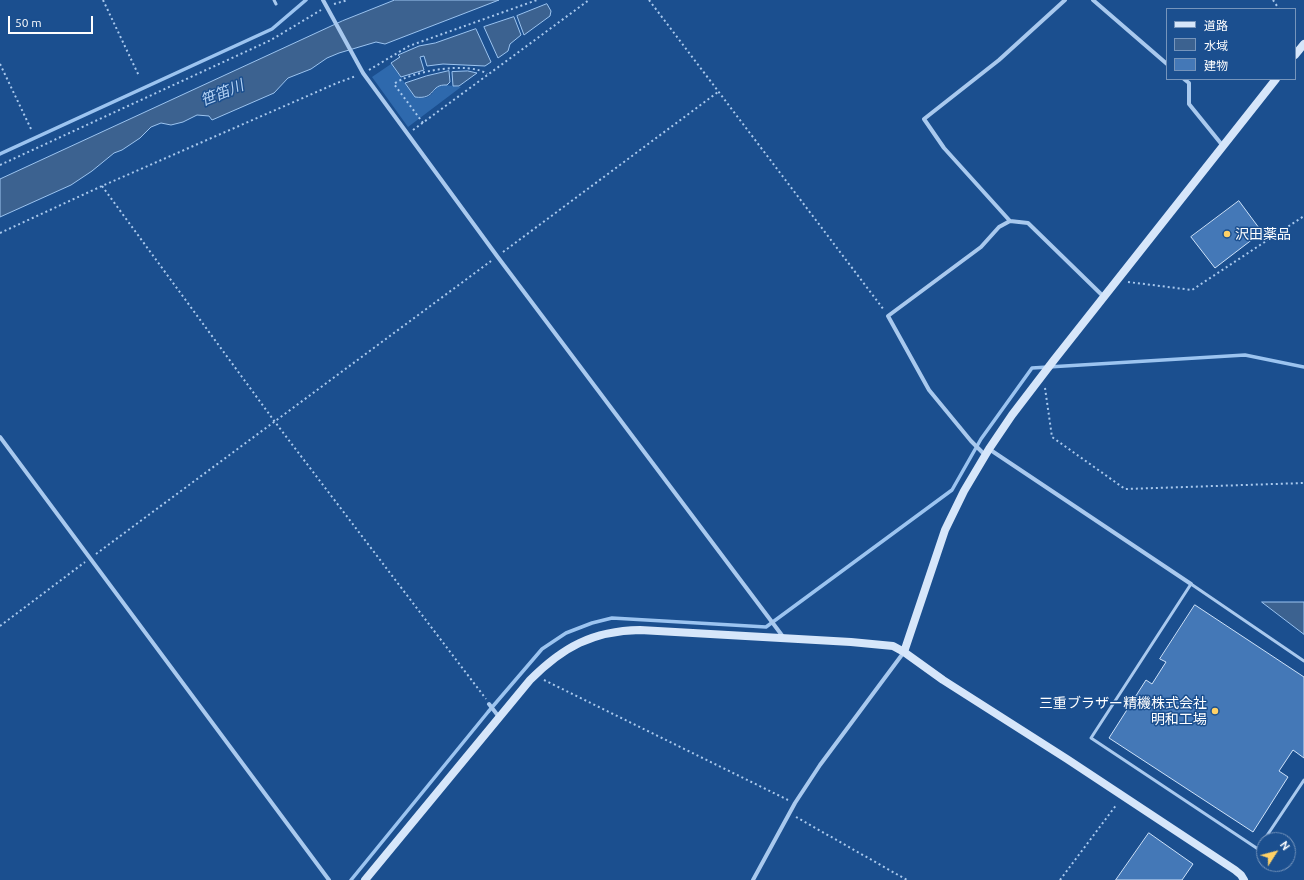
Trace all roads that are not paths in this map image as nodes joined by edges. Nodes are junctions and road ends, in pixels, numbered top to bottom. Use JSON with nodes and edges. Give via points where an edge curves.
{"nodes":[{"id":1,"x":274,"y":0,"type":"edge"},
{"id":2,"x":323,"y":0,"type":"edge"},
{"id":3,"x":1066,"y":0,"type":"edge"},
{"id":4,"x":1093,"y":0,"type":"edge"},
{"id":5,"x":276,"y":4,"type":"dead end"},
{"id":6,"x":1304,"y":44,"type":"edge"},
{"id":7,"x":1296,"y":54,"type":"edge"},
{"id":8,"x":1166,"y":63,"type":"edge"},
{"id":9,"x":1185,"y":80,"type":"edge"},
{"id":10,"x":1275,"y":80,"type":"edge"},
{"id":11,"x":1223,"y":146,"type":"junction"},
{"id":12,"x":1010,"y":221,"type":"junction"},
{"id":13,"x":1104,"y":297,"type":"junction"},
{"id":14,"x":0,"y":437,"type":"edge"},
{"id":15,"x":984,"y":451,"type":"junction"},
{"id":16,"x":1191,"y":584,"type":"junction"},
{"id":17,"x":784,"y":638,"type":"junction"},
{"id":18,"x":904,"y":652,"type":"junction"},
{"id":19,"x":1304,"y":661,"type":"edge"},
{"id":20,"x":489,"y":704,"type":"road end"},
{"id":21,"x":499,"y":717,"type":"junction"},
{"id":22,"x":1304,"y":780,"type":"edge"},
{"id":23,"x":329,"y":880,"type":"edge"},
{"id":24,"x":366,"y":880,"type":"edge"},
{"id":25,"x":753,"y":880,"type":"edge"},
{"id":26,"x":1244,"y":880,"type":"edge"}],
"edges":[{"from":1,"to":5,"type":"lane"},
{"from":2,"to":17,"type":"street","via":[[362,72]]},
{"from":3,"to":12,"type":"street","via":[[999,60],[924,119],[944,148]]},
{"from":4,"to":8,"type":"street"},
{"from":6,"to":7,"type":"street"},
{"from":9,"to":11,"type":"street","via":[[1189,83],[1189,104]]},
{"from":10,"to":11,"type":"street"},
{"from":11,"to":13,"type":"street"},
{"from":12,"to":13,"type":"street","via":[[1028,223]]},
{"from":12,"to":15,"type":"street","via":[[999,227],[981,247],[888,316],[929,390],[971,441]]},
{"from":13,"to":15,"type":"street"},
{"from":14,"to":23,"type":"street"},
{"from":15,"to":16,"type":"street"},
{"from":15,"to":18,"type":"street","via":[[945,530]]},
{"from":16,"to":19,"type":"lane"},
{"from":16,"to":22,"type":"lane","via":[[1091,738],[1258,849]]},
{"from":17,"to":18,"type":"street","via":[[887,645]]},
{"from":17,"to":21,"type":"street","via":[[640,630],[615,632],[592,638],[570,647],[545,664]]},
{"from":18,"to":25,"type":"street","via":[[824,760],[790,813]]},
{"from":18,"to":26,"type":"street","via":[[1235,870]]},
{"from":20,"to":21,"type":"street"},
{"from":21,"to":24,"type":"street"}]}
